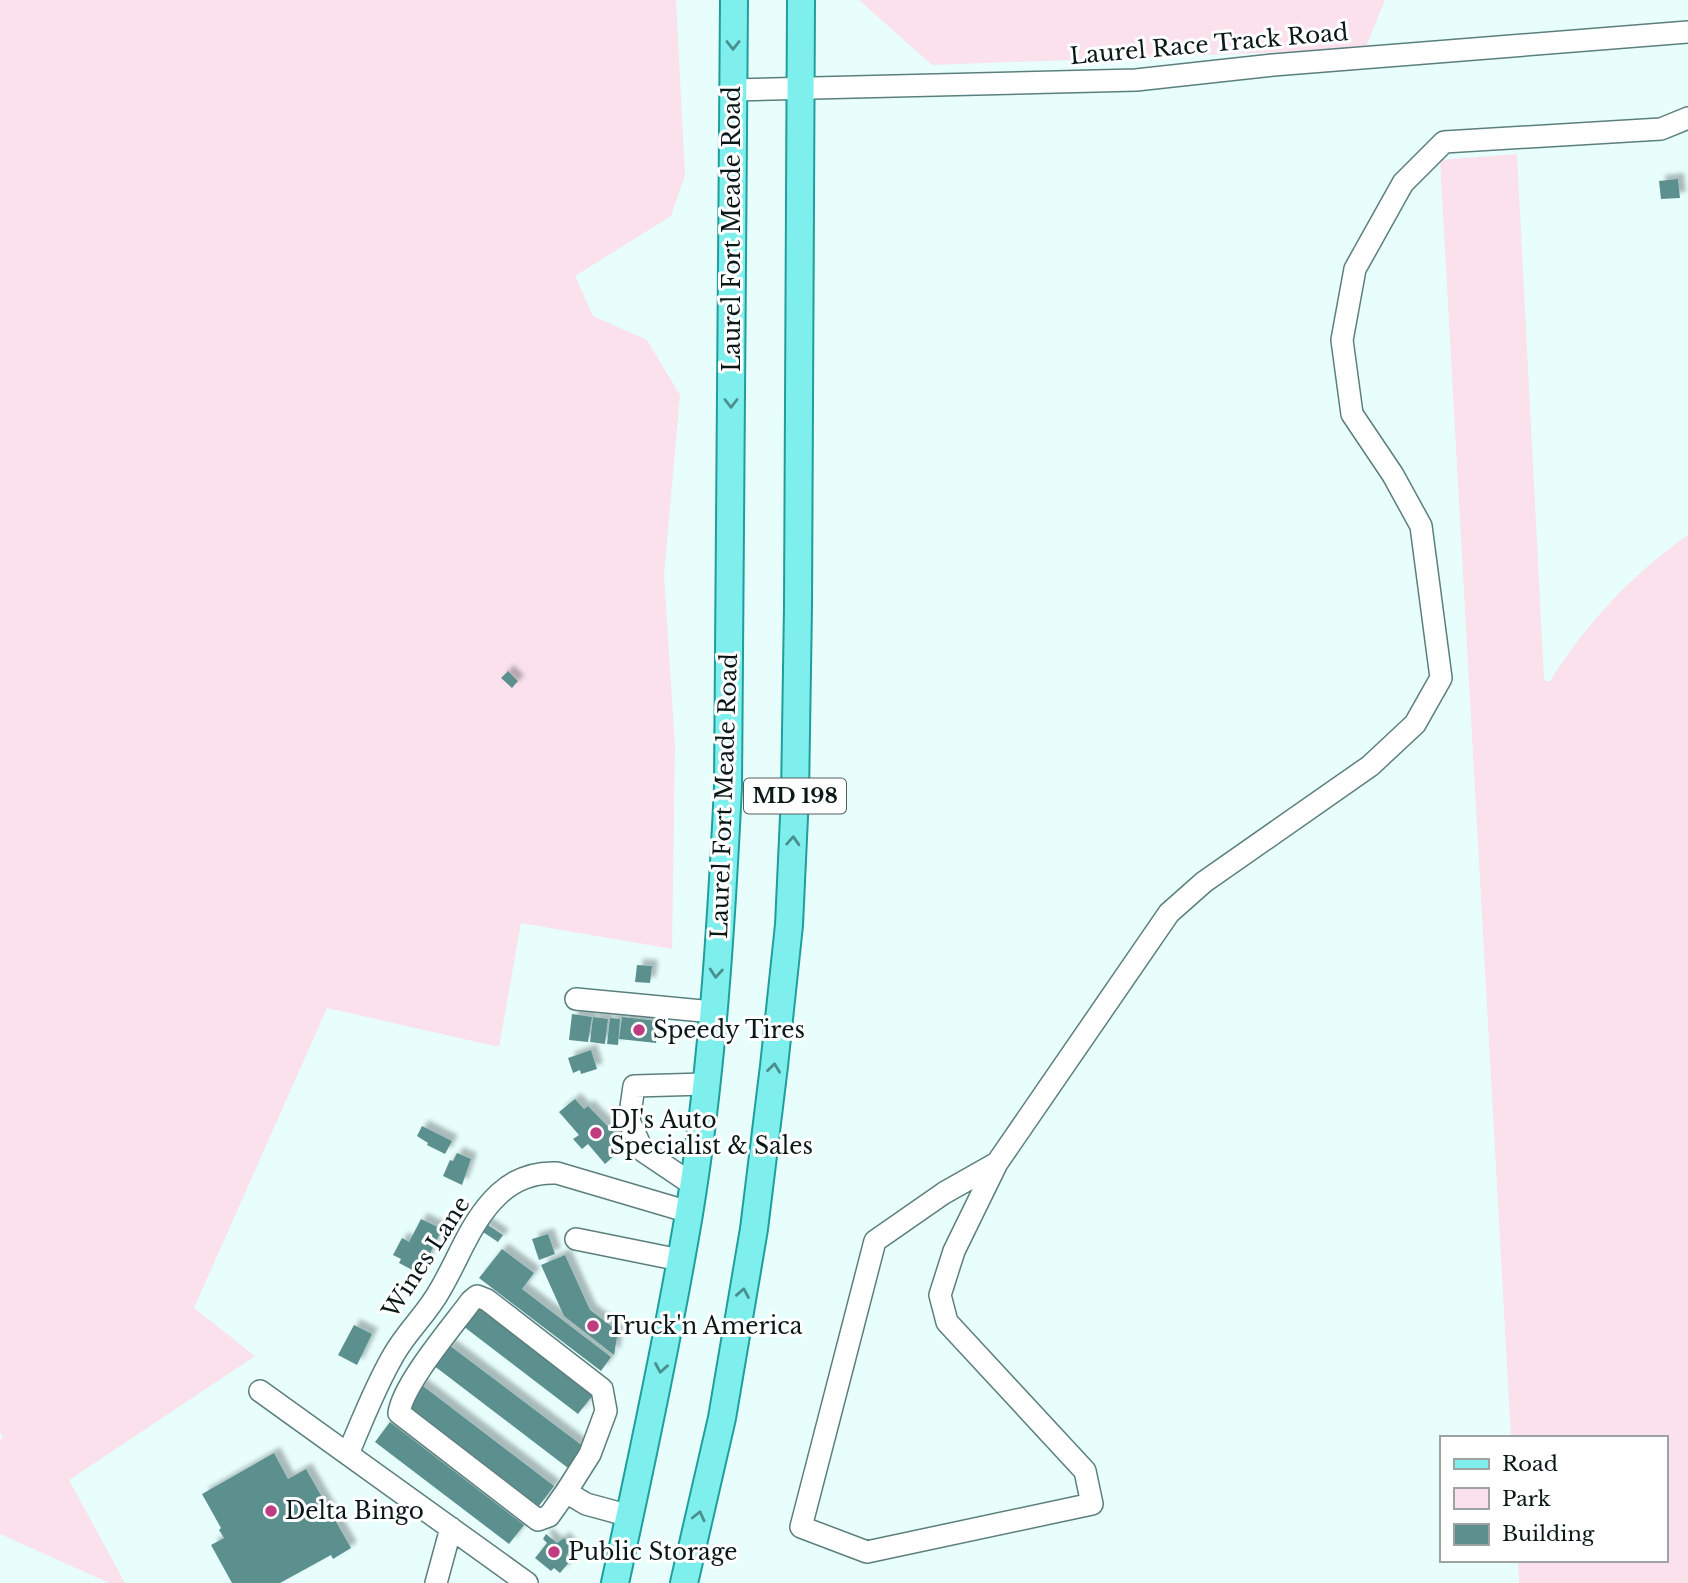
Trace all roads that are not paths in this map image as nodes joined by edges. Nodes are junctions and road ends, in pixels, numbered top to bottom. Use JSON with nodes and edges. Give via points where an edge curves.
{"nodes":[{"id":1,"x":734,"y":0,"type":"edge"},
{"id":2,"x":801,"y":0,"type":"edge"},
{"id":3,"x":1688,"y":32,"type":"edge"},
{"id":4,"x":800,"y":89,"type":"junction"},
{"id":5,"x":733,"y":90,"type":"junction"},
{"id":6,"x":1688,"y":118,"type":"edge"},
{"id":7,"x":576,"y":999,"type":"dead end"},
{"id":8,"x":713,"y":1012,"type":"junction"},
{"id":9,"x":705,"y":1084,"type":"junction"},
{"id":10,"x":997,"y":1163,"type":"junction"},
{"id":11,"x":692,"y":1184,"type":"junction"},
{"id":12,"x":689,"y":1212,"type":"junction"},
{"id":13,"x":576,"y":1239,"type":"dead end"},
{"id":14,"x":680,"y":1260,"type":"junction"},
{"id":15,"x":260,"y":1391,"type":"dead end"},
{"id":16,"x":348,"y":1454,"type":"junction"},
{"id":17,"x":566,"y":1492,"type":"junction"},
{"id":18,"x":630,"y":1517,"type":"junction"},
{"id":19,"x":451,"y":1528,"type":"junction"},
{"id":20,"x":525,"y":1582,"type":"edge"},
{"id":21,"x":436,"y":1583,"type":"edge"},
{"id":22,"x":615,"y":1583,"type":"edge"},
{"id":23,"x":684,"y":1583,"type":"edge"}],
"edges":[{"from":1,"to":5,"type":"main road","name":"Laurel Fort Meade Road","number":"MD 198","one_way":true},
{"from":2,"to":4,"type":"main road","number":"MD 198"},
{"from":3,"to":4,"type":"street","name":"Laurel Race Track Road","via":[[1136,80]]},
{"from":4,"to":5,"type":"street","name":"Laurel Race Track Road"},
{"from":23,"to":4,"type":"main road","number":"MD 198","one_way":true,"via":[[722,1418],[754,1229],[789,925],[798,633]]},
{"from":5,"to":8,"type":"main road","name":"Laurel Fort Meade Road","number":"MD 198","one_way":true,"via":[[728,787]]},
{"from":6,"to":10,"type":"street","via":[[1661,129],[1444,142],[1404,183],[1355,269],[1342,340],[1352,414],[1421,526],[1441,678],[1415,724],[1370,766],[1204,882],[1169,913]]},
{"from":7,"to":8,"type":"street"},
{"from":8,"to":9,"type":"main road","name":"Laurel Fort Meade Road","number":"MD 198"},
{"from":9,"to":11,"type":"main road","name":"Laurel Fort Meade Road","number":"MD 198"},
{"from":9,"to":11,"type":"street","via":[[634,1086],[629,1121],[643,1151]]},
{"from":10,"to":10,"type":"street","via":[[875,1241],[801,1527],[867,1552],[1092,1504],[1084,1471],[947,1322],[940,1296],[954,1251]]},
{"from":11,"to":12,"type":"main road","name":"Laurel Fort Meade Road","number":"MD 198"},
{"from":12,"to":14,"type":"main road","name":"Laurel Fort Meade Road","number":"MD 198"},
{"from":12,"to":16,"type":"street","name":"Wines Lane","via":[[558,1173],[523,1177],[499,1194],[460,1250],[428,1310],[394,1354]]},
{"from":13,"to":14,"type":"street"},
{"from":14,"to":18,"type":"main road","name":"Laurel Fort Meade Road","number":"MD 198","one_way":true},
{"from":15,"to":16,"type":"street"},
{"from":16,"to":19,"type":"street"},
{"from":17,"to":17,"type":"street","via":[[590,1454],[606,1411],[602,1389],[477,1296],[426,1362],[401,1401],[399,1413],[538,1520],[549,1517]]},
{"from":17,"to":18,"type":"street","via":[[586,1504]]},
{"from":18,"to":22,"type":"main road","name":"Laurel Fort Meade Road","number":"MD 198"},
{"from":19,"to":20,"type":"street"},
{"from":19,"to":21,"type":"street"}]}
